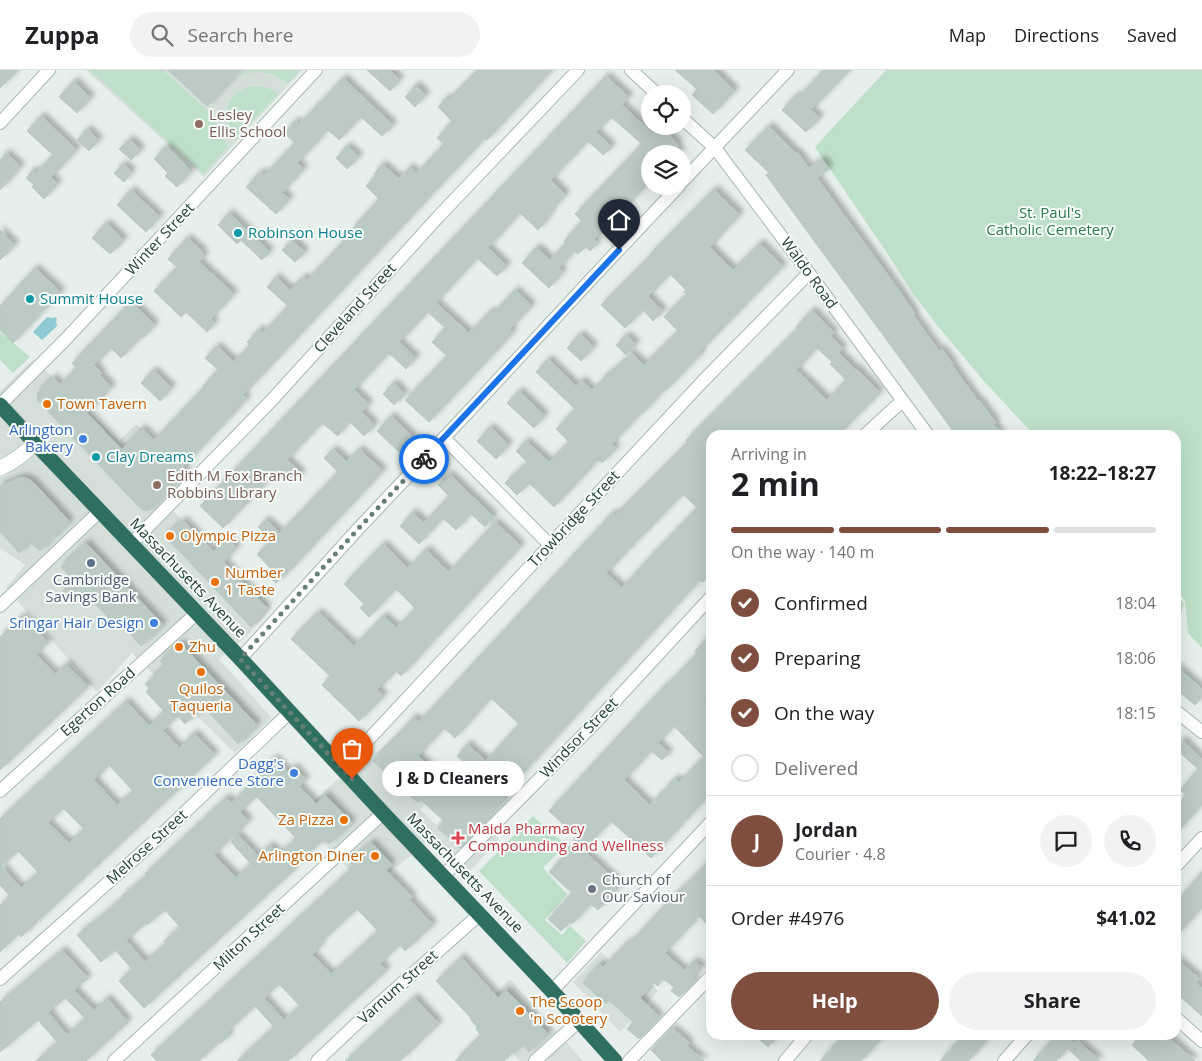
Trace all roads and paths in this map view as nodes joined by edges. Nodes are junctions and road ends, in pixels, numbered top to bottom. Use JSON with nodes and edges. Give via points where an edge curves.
{"nodes":[{"id":1,"x":49,"y":70,"type":"edge"},
{"id":2,"x":316,"y":70,"type":"edge"},
{"id":3,"x":578,"y":70,"type":"edge"},
{"id":4,"x":631,"y":70,"type":"edge"},
{"id":5,"x":788,"y":70,"type":"edge"},
{"id":6,"x":647,"y":85,"type":"edge"},
{"id":7,"x":0,"y":123,"type":"edge"},
{"id":8,"x":691,"y":126,"type":"edge"},
{"id":9,"x":715,"y":148,"type":"junction"},
{"id":10,"x":691,"y":173,"type":"edge"},
{"id":11,"x":671,"y":195,"type":"edge"},
{"id":12,"x":809,"y":273,"type":"junction"},
{"id":13,"x":902,"y":400,"type":"junction"},
{"id":14,"x":0,"y":405,"type":"edge"},
{"id":15,"x":870,"y":430,"type":"edge"},
{"id":16,"x":924,"y":430,"type":"edge"},
{"id":17,"x":444,"y":438,"type":"junction"},
{"id":18,"x":35,"y":444,"type":"junction"},
{"id":19,"x":0,"y":468,"type":"edge"},
{"id":20,"x":100,"y":511,"type":"junction"},
{"id":21,"x":131,"y":544,"type":"junction"},
{"id":22,"x":550,"y":545,"type":"junction"},
{"id":23,"x":706,"y":602,"type":"edge"},
{"id":24,"x":0,"y":606,"type":"edge"},
{"id":25,"x":197,"y":613,"type":"junction"},
{"id":26,"x":240,"y":659,"type":"junction"},
{"id":27,"x":290,"y":712,"type":"junction"},
{"id":28,"x":1181,"y":714,"type":"edge"},
{"id":29,"x":1202,"y":732,"type":"edge"},
{"id":30,"x":342,"y":768,"type":"junction"},
{"id":31,"x":0,"y":792,"type":"edge"},
{"id":32,"x":383,"y":812,"type":"junction"},
{"id":33,"x":706,"y":827,"type":"edge"},
{"id":34,"x":1202,"y":838,"type":"edge"},
{"id":35,"x":1181,"y":861,"type":"edge"},
{"id":36,"x":443,"y":876,"type":"junction"},
{"id":37,"x":480,"y":914,"type":"junction"},
{"id":38,"x":0,"y":979,"type":"edge"},
{"id":39,"x":706,"y":981,"type":"edge"},
{"id":40,"x":552,"y":991,"type":"junction"},
{"id":41,"x":579,"y":1021,"type":"junction"},
{"id":42,"x":1181,"y":1022,"type":"edge"},
{"id":43,"x":803,"y":1040,"type":"edge"},
{"id":44,"x":1023,"y":1040,"type":"edge"},
{"id":45,"x":1202,"y":1041,"type":"edge"},
{"id":46,"x":114,"y":1061,"type":"edge"},
{"id":47,"x":317,"y":1061,"type":"edge"},
{"id":48,"x":535,"y":1061,"type":"edge"},
{"id":49,"x":615,"y":1061,"type":"edge"},
{"id":50,"x":630,"y":1061,"type":"edge"},
{"id":51,"x":785,"y":1061,"type":"edge"},
{"id":52,"x":1004,"y":1061,"type":"edge"}],
"edges":[{"from":1,"to":7,"type":"street"},
{"from":2,"to":14,"type":"street","name":"Winter Street","via":[[65,340]]},
{"from":3,"to":21,"type":"street","name":"Cleveland Street","via":[[439,216],[271,401]]},
{"from":4,"to":6,"type":"street"},
{"from":5,"to":9,"type":"street"},
{"from":8,"to":9,"type":"street","name":"Waldo Road"},
{"from":9,"to":10,"type":"street"},
{"from":9,"to":12,"type":"street","name":"Waldo Road"},
{"from":11,"to":17,"type":"street"},
{"from":12,"to":13,"type":"street","name":"Waldo Road"},
{"from":12,"to":22,"type":"street","name":"Trowbridge Street","via":[[702,381]]},
{"from":13,"to":15,"type":"street"},
{"from":13,"to":16,"type":"street","name":"Waldo Road"},
{"from":14,"to":18,"type":"highway","name":"Massachusetts Avenue"},
{"from":17,"to":22,"type":"street"},
{"from":17,"to":26,"type":"street"},
{"from":18,"to":19,"type":"main road"},
{"from":18,"to":20,"type":"highway","name":"Massachusetts Avenue"},
{"from":20,"to":21,"type":"highway","name":"Massachusetts Avenue"},
{"from":20,"to":24,"type":"street"},
{"from":21,"to":25,"type":"highway","name":"Massachusetts Avenue"},
{"from":22,"to":30,"type":"street","name":"Trowbridge Street"},
{"from":23,"to":36,"type":"street","name":"Windsor Street","via":[[594,724]]},
{"from":25,"to":26,"type":"highway","name":"Massachusetts Avenue"},
{"from":25,"to":31,"type":"street","name":"Egerton Road"},
{"from":26,"to":27,"type":"highway","name":"Massachusetts Avenue"},
{"from":27,"to":30,"type":"highway","name":"Massachusetts Avenue"},
{"from":27,"to":38,"type":"street","name":"Melrose Street","via":[[159,837]]},
{"from":28,"to":29,"type":"street"},
{"from":30,"to":32,"type":"highway","name":"Massachusetts Avenue"},
{"from":32,"to":36,"type":"highway","name":"Massachusetts Avenue"},
{"from":32,"to":46,"type":"street","name":"Milton Street"},
{"from":33,"to":40,"type":"street"},
{"from":34,"to":35,"type":"street"},
{"from":36,"to":37,"type":"highway","name":"Massachusetts Avenue"},
{"from":37,"to":40,"type":"highway","name":"Massachusetts Avenue"},
{"from":37,"to":47,"type":"street","name":"Varnum Street"},
{"from":39,"to":50,"type":"street"},
{"from":40,"to":41,"type":"highway","name":"Massachusetts Avenue"},
{"from":41,"to":48,"type":"street"},
{"from":41,"to":49,"type":"highway","name":"Massachusetts Avenue"},
{"from":42,"to":45,"type":"street"},
{"from":43,"to":51,"type":"street"},
{"from":44,"to":52,"type":"street"}]}
